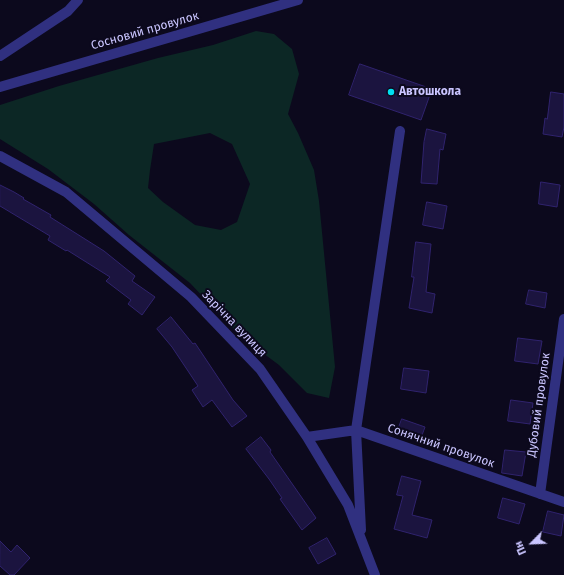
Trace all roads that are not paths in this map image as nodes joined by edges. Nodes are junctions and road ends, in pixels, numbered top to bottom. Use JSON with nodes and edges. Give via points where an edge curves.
{"nodes":[{"id":1,"x":78,"y":0,"type":"edge"},
{"id":2,"x":298,"y":0,"type":"edge"},
{"id":3,"x":0,"y":56,"type":"edge"},
{"id":4,"x":0,"y":87,"type":"edge"},
{"id":5,"x":400,"y":131,"type":"dead end"},
{"id":6,"x":0,"y":156,"type":"edge"},
{"id":7,"x":564,"y":319,"type":"edge"},
{"id":8,"x":356,"y":430,"type":"junction"},
{"id":9,"x":307,"y":437,"type":"junction"},
{"id":10,"x":540,"y":494,"type":"junction"},
{"id":11,"x":564,"y":502,"type":"edge"},
{"id":12,"x":361,"y":538,"type":"junction"},
{"id":13,"x":375,"y":575,"type":"edge"}],
"edges":[{"from":1,"to":3,"type":"street","via":[[68,11]]},
{"from":2,"to":4,"type":"street","name":"Сосновий провулок"},
{"from":5,"to":8,"type":"street"},
{"from":6,"to":9,"type":"street","name":"Зарічна вулиця","via":[[66,192],[191,298],[260,369]]},
{"from":7,"to":10,"type":"street","name":"Дубовий провулок"},
{"from":8,"to":9,"type":"street","name":"Сонячний провулок"},
{"from":8,"to":10,"type":"street","name":"Сонячний провулок"},
{"from":8,"to":12,"type":"street"},
{"from":9,"to":12,"type":"street","name":"Зарічна вулиця","via":[[348,505]]},
{"from":10,"to":11,"type":"street","name":"Сонячний провулок"},
{"from":12,"to":13,"type":"street","name":"Зарічна вулиця"}]}
